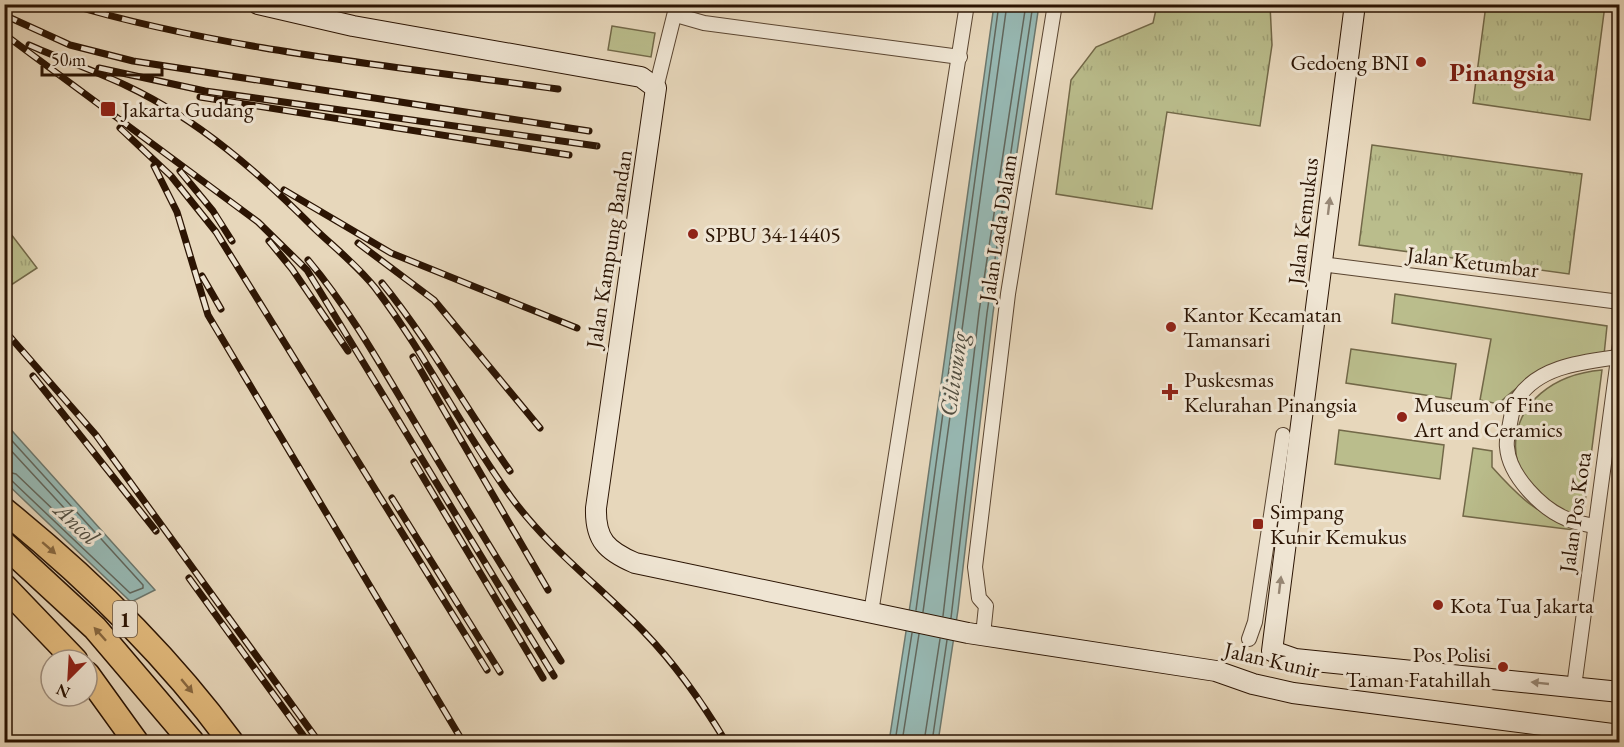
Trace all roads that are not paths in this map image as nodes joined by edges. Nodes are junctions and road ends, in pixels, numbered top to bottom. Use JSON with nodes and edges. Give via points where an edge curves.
{"nodes":[{"id":1,"x":258,"y":4,"type":"edge"},
{"id":2,"x":967,"y":4,"type":"edge"},
{"id":3,"x":1055,"y":4,"type":"edge"},
{"id":4,"x":1355,"y":4,"type":"edge"},
{"id":5,"x":676,"y":10,"type":"edge"},
{"id":6,"x":960,"y":57,"type":"junction"},
{"id":7,"x":656,"y":88,"type":"junction"},
{"id":8,"x":1321,"y":264,"type":"junction"},
{"id":9,"x":1620,"y":302,"type":"edge"},
{"id":10,"x":1619,"y":350,"type":"edge"},
{"id":11,"x":1282,"y":435,"type":"dead end"},
{"id":12,"x":4,"y":510,"type":"edge"},
{"id":13,"x":1594,"y":526,"type":"junction"},
{"id":14,"x":4,"y":544,"type":"edge"},
{"id":15,"x":4,"y":586,"type":"edge"},
{"id":16,"x":871,"y":614,"type":"junction"},
{"id":17,"x":893,"y":618,"type":"joint"},
{"id":18,"x":975,"y":634,"type":"junction"},
{"id":19,"x":1249,"y":639,"type":"dead end"},
{"id":20,"x":1058,"y":645,"type":"junction"},
{"id":21,"x":63,"y":648,"type":"edge"},
{"id":22,"x":1278,"y":655,"type":"joint"},
{"id":23,"x":1574,"y":687,"type":"junction"},
{"id":24,"x":99,"y":691,"type":"edge"},
{"id":25,"x":1620,"y":692,"type":"edge"},
{"id":26,"x":1620,"y":730,"type":"edge"},
{"id":27,"x":1620,"y":735,"type":"edge"},
{"id":28,"x":136,"y":742,"type":"edge"},
{"id":29,"x":192,"y":742,"type":"edge"},
{"id":30,"x":231,"y":742,"type":"edge"}],
"edges":[{"from":1,"to":7,"type":"street","via":[[353,26],[640,77]]},
{"from":2,"to":6,"type":"street"},
{"from":3,"to":18,"type":"street","name":"Jalan Lada Dalam","via":[[1008,294],[975,567],[979,598],[986,606]]},
{"from":8,"to":4,"type":"street","name":"Jalan Kemukus","one_way":true},
{"from":5,"to":6,"type":"street","via":[[704,23]]},
{"from":5,"to":7,"type":"street"},
{"from":6,"to":16,"type":"street"},
{"from":7,"to":16,"type":"street","name":"Jalan Kampung Bandan","via":[[595,525],[609,549],[636,563]]},
{"from":8,"to":9,"type":"street","name":"Jalan Ketumbar"},
{"from":22,"to":8,"type":"street","name":"Jalan Kemukus","one_way":true,"via":[[1272,651],[1272,644]]},
{"from":10,"to":13,"type":"street","name":"Jalan Pos Kota"},
{"from":10,"to":13,"type":"street","via":[[1568,364],[1537,380],[1518,398],[1511,415],[1507,447],[1512,466],[1527,487],[1567,519]]},
{"from":11,"to":19,"type":"street","via":[[1255,622]]},
{"from":12,"to":30,"type":"highway","number":"1","one_way":true,"via":[[136,629]]},
{"from":13,"to":23,"type":"street","name":"Jalan Pos Kota"},
{"from":29,"to":14,"type":"highway","number":"1","one_way":true,"via":[[95,628]]},
{"from":15,"to":21,"type":"highway"},
{"from":16,"to":17,"type":"street","name":"Jalan Kampung Bandan"},
{"from":17,"to":18,"type":"street","name":"Jalan Kunir"},
{"from":18,"to":20,"type":"street","name":"Jalan Kunir"},
{"from":20,"to":26,"type":"street","name":"Jalan Kunir","via":[[1086,645],[1218,664],[1258,678],[1304,686]]},
{"from":20,"to":27,"type":"street","name":"Jalan Kunir","via":[[1216,671],[1293,693]]},
{"from":23,"to":22,"type":"street","name":"Jalan Kunir","one_way":true},
{"from":23,"to":25,"type":"street","name":"Jalan Kunir"},
{"from":24,"to":28,"type":"highway"}]}
